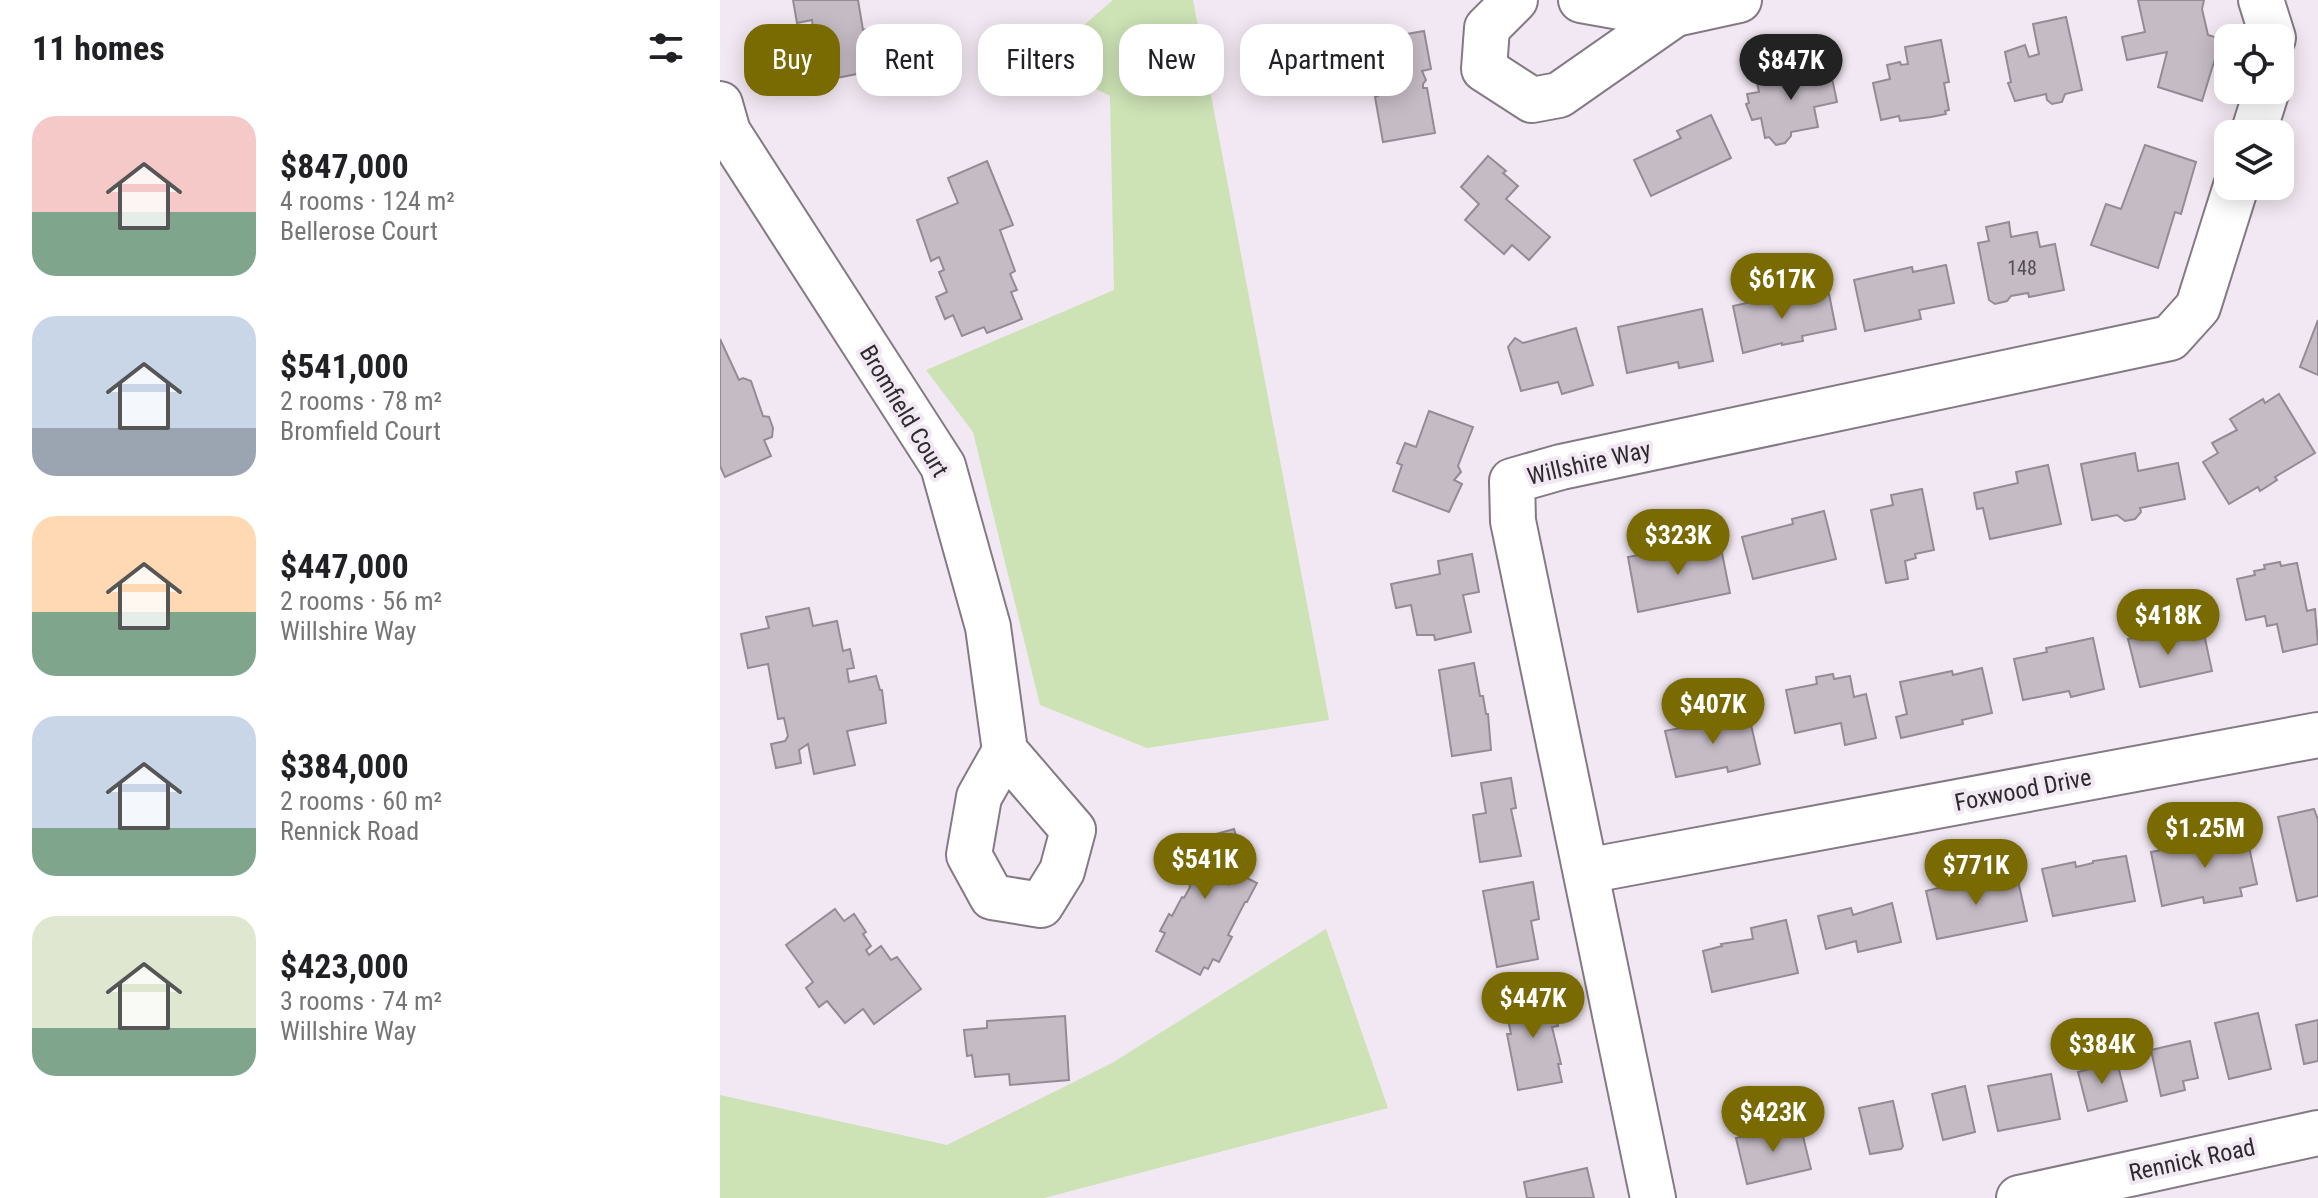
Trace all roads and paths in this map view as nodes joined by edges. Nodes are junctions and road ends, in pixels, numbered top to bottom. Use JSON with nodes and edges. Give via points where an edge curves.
{"nodes":[{"id":1,"x":1515,"y":0,"type":"edge"},
{"id":2,"x":1581,"y":0,"type":"edge"},
{"id":3,"x":1739,"y":0,"type":"edge"},
{"id":4,"x":2261,"y":0,"type":"edge"},
{"id":5,"x":1675,"y":14,"type":"junction"},
{"id":6,"x":2269,"y":24,"type":"edge"},
{"id":7,"x":720,"y":104,"type":"edge"},
{"id":8,"x":2232,"y":200,"type":"edge"},
{"id":9,"x":2318,"y":735,"type":"edge"},
{"id":10,"x":1005,"y":751,"type":"dead end"},
{"id":11,"x":1586,"y":871,"type":"junction"},
{"id":12,"x":2318,"y":1133,"type":"edge"},
{"id":13,"x":2152,"y":1184,"type":"edge"},
{"id":14,"x":1653,"y":1198,"type":"edge"},
{"id":15,"x":2019,"y":1198,"type":"edge"}],
"edges":[{"from":1,"to":5,"type":"street","via":[[1487,28],[1484,69],[1532,100],[1559,95]]},
{"from":2,"to":5,"type":"street"},
{"from":3,"to":5,"type":"street"},
{"from":4,"to":6,"type":"street"},
{"from":7,"to":10,"type":"street","name":"Bromfield Court","via":[[728,132],[943,466],[988,627]]},
{"from":8,"to":11,"type":"street","name":"Willshire Way","via":[[2198,307],[2170,338],[1512,481],[1513,521]]},
{"from":9,"to":11,"type":"street","name":"Foxwood Drive"},
{"from":11,"to":14,"type":"street","name":"Willshire Way"},
{"from":12,"to":13,"type":"street","name":"Rennick Road"},
{"from":13,"to":15,"type":"street","name":"Rennick Road"}]}
